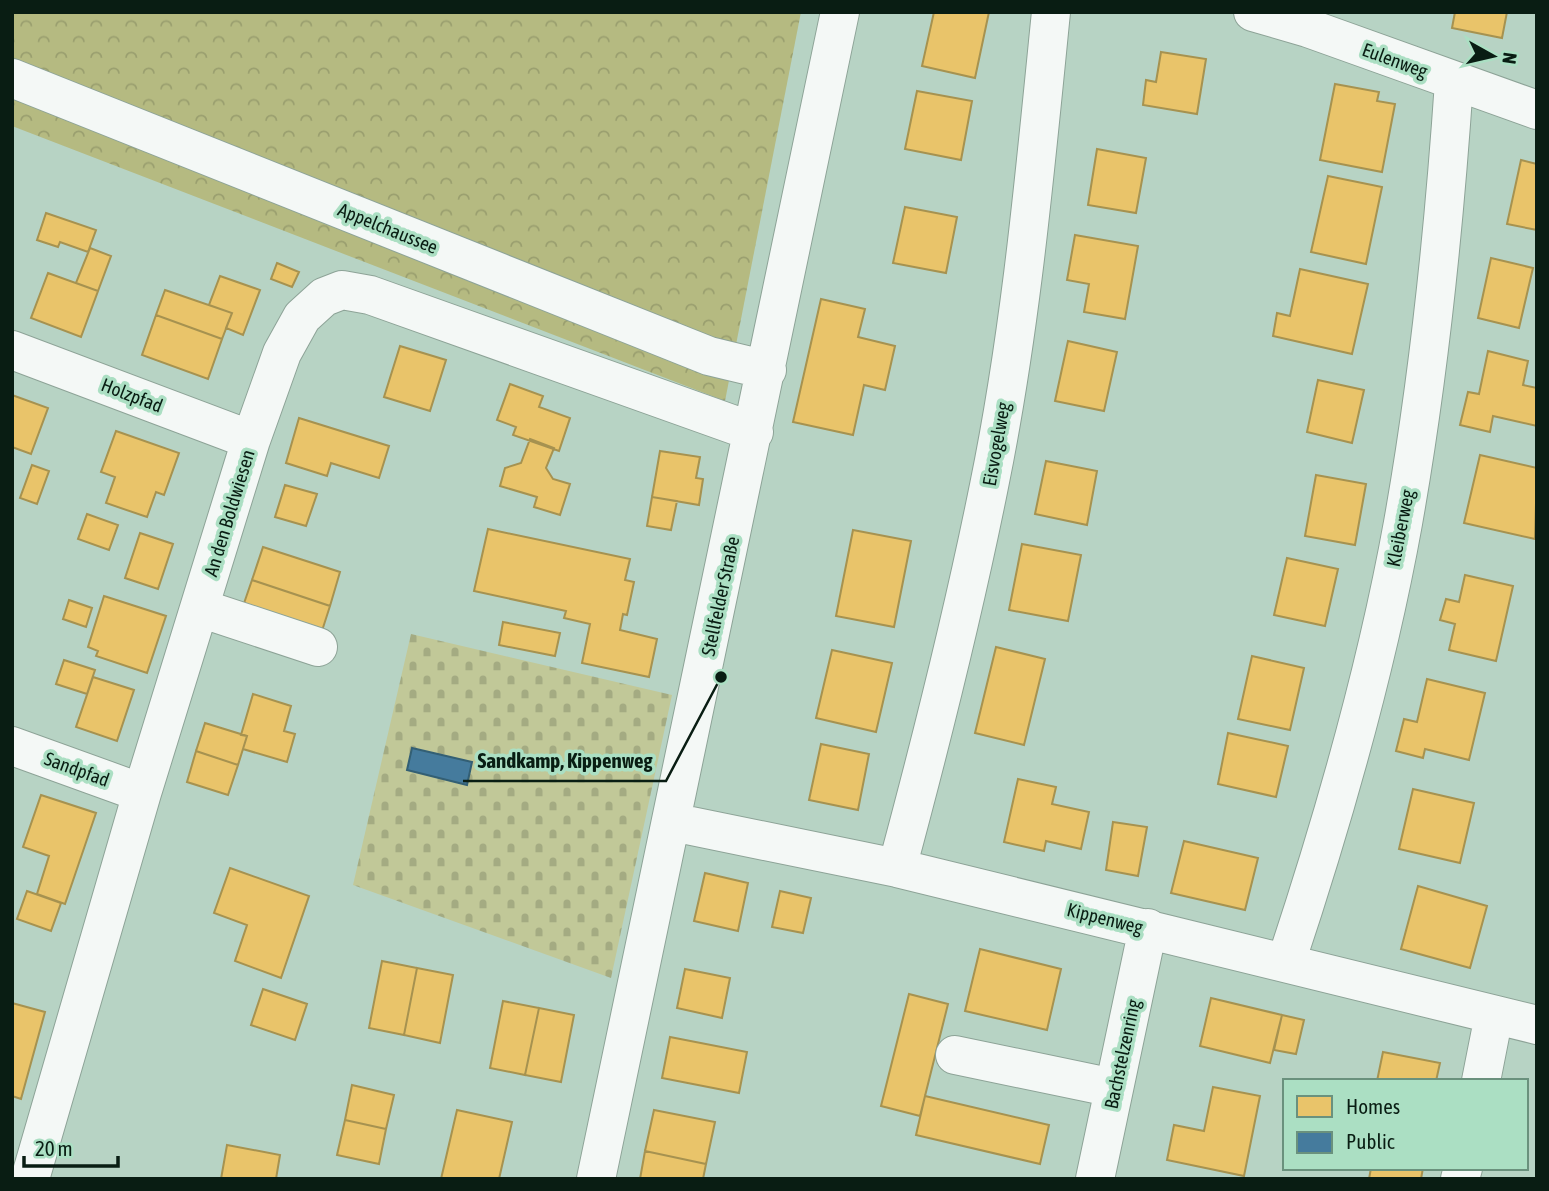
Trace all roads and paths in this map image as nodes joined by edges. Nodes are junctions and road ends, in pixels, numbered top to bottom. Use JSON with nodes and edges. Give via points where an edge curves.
{"nodes":[{"id":1,"x":841,"y":12,"type":"edge"},
{"id":2,"x":1051,"y":12,"type":"edge"},
{"id":3,"x":1253,"y":12,"type":"edge"},
{"id":4,"x":12,"y":78,"type":"edge"},
{"id":5,"x":1454,"y":82,"type":"junction"},
{"id":6,"x":1537,"y":110,"type":"edge"},
{"id":7,"x":12,"y":350,"type":"edge"},
{"id":8,"x":709,"y":356,"type":"junction"},
{"id":9,"x":767,"y":370,"type":"junction"},
{"id":10,"x":690,"y":410,"type":"junction"},
{"id":11,"x":754,"y":432,"type":"junction"},
{"id":12,"x":251,"y":440,"type":"junction"},
{"id":13,"x":200,"y":608,"type":"junction"},
{"id":14,"x":318,"y":647,"type":"dead end"},
{"id":15,"x":12,"y":746,"type":"edge"},
{"id":16,"x":142,"y":793,"type":"junction"},
{"id":17,"x":672,"y":822,"type":"junction"},
{"id":18,"x":897,"y":868,"type":"junction"},
{"id":19,"x":1148,"y":928,"type":"junction"},
{"id":20,"x":1286,"y":962,"type":"junction"},
{"id":21,"x":1494,"y":1015,"type":"junction"},
{"id":22,"x":1537,"y":1025,"type":"edge"},
{"id":23,"x":955,"y":1055,"type":"dead end"},
{"id":24,"x":1481,"y":1079,"type":"edge"},
{"id":25,"x":1114,"y":1088,"type":"junction"},
{"id":26,"x":30,"y":1179,"type":"edge"},
{"id":27,"x":596,"y":1179,"type":"edge"},
{"id":28,"x":1095,"y":1179,"type":"edge"}],
"edges":[{"from":1,"to":9,"type":"street","name":"Stellfelder Straße"},
{"from":2,"to":18,"type":"street","name":"Eisvogelweg","via":[[1027,256],[990,484],[940,707]]},
{"from":3,"to":5,"type":"street","name":"Eulenweg"},
{"from":4,"to":8,"type":"street","name":"Appelchaussee"},
{"from":5,"to":6,"type":"street","name":"Eulenweg"},
{"from":5,"to":20,"type":"street","name":"Kleiberweg","via":[[1443,239],[1402,524],[1359,722]]},
{"from":7,"to":12,"type":"street","name":"Holzpfad"},
{"from":8,"to":9,"type":"street","name":"Appelchaussee"},
{"from":8,"to":10,"type":"street"},
{"from":9,"to":11,"type":"street","name":"Stellfelder Straße"},
{"from":10,"to":11,"type":"street","name":"An den Boldwiesen"},
{"from":10,"to":12,"type":"street","name":"An den Boldwiesen","via":[[370,295],[342,290],[324,297],[302,317],[282,353]]},
{"from":11,"to":17,"type":"street","name":"Stellfelder Straße"},
{"from":12,"to":13,"type":"street","name":"An den Boldwiesen"},
{"from":13,"to":14,"type":"street"},
{"from":13,"to":16,"type":"street","name":"An den Boldwiesen"},
{"from":15,"to":16,"type":"street","name":"Sandpfad"},
{"from":16,"to":26,"type":"street","name":"An den Boldwiesen"},
{"from":17,"to":18,"type":"street","name":"Kippenweg"},
{"from":17,"to":27,"type":"street","name":"Stellfelder Straße"},
{"from":18,"to":19,"type":"street","name":"Kippenweg"},
{"from":19,"to":20,"type":"street","name":"Kippenweg"},
{"from":19,"to":25,"type":"street","name":"Bachstelzenring"},
{"from":20,"to":21,"type":"street","name":"Kippenweg"},
{"from":21,"to":22,"type":"street","name":"Kippenweg"},
{"from":21,"to":24,"type":"street"},
{"from":23,"to":25,"type":"street"},
{"from":25,"to":28,"type":"street","name":"Bachstelzenring"}]}
